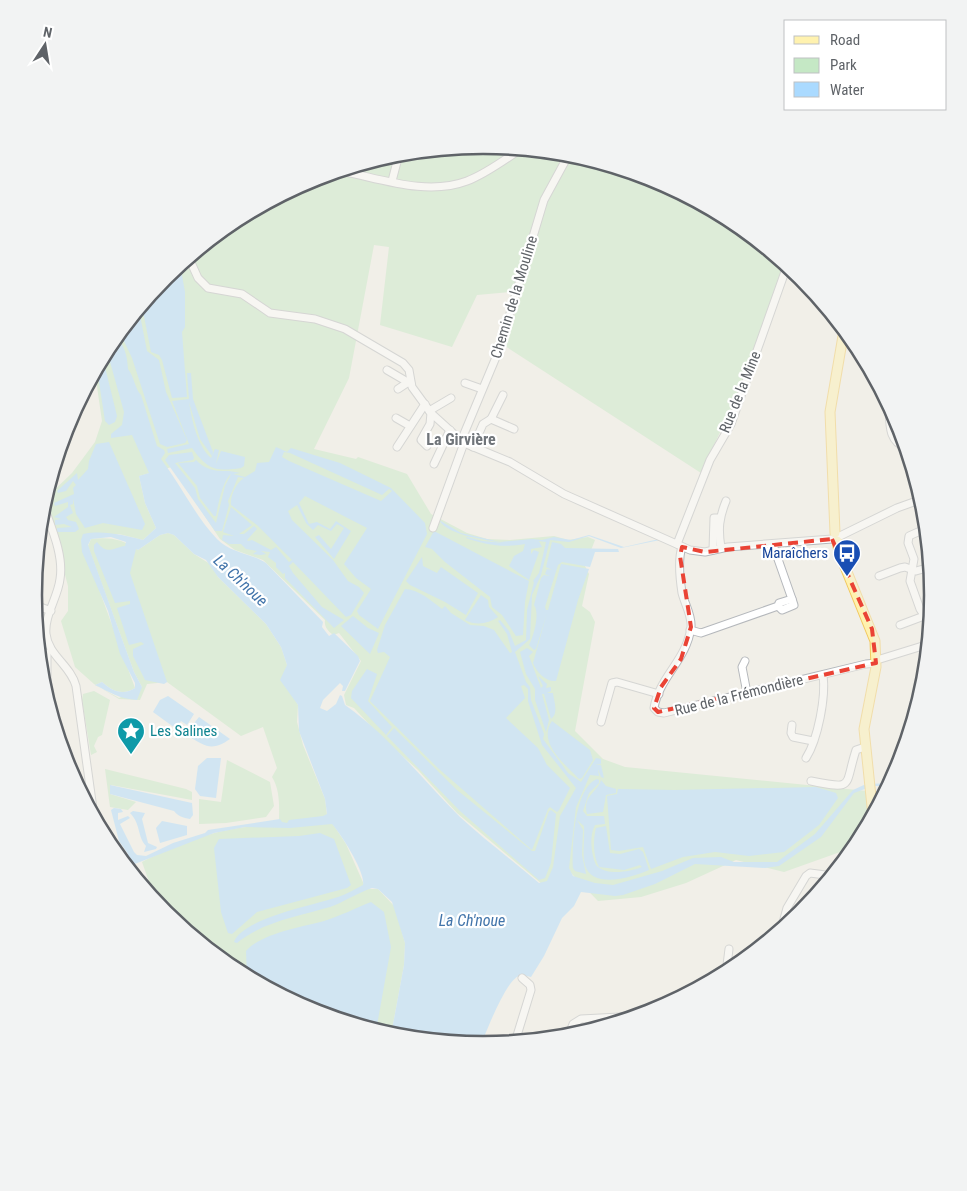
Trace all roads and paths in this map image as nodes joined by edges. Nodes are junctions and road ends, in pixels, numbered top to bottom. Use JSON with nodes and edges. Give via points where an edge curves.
{"nodes":[{"id":1,"x":511,"y":155,"type":"edge"},
{"id":2,"x":565,"y":162,"type":"edge"},
{"id":3,"x":397,"y":163,"type":"edge"},
{"id":4,"x":356,"y":174,"type":"edge"},
{"id":5,"x":392,"y":181,"type":"junction"},
{"id":6,"x":192,"y":265,"type":"edge"},
{"id":7,"x":784,"y":274,"type":"edge"},
{"id":8,"x":842,"y":340,"type":"edge"},
{"id":9,"x":387,"y":370,"type":"dead end"},
{"id":10,"x":465,"y":383,"type":"dead end"},
{"id":11,"x":409,"y":384,"type":"junction"},
{"id":12,"x":398,"y":389,"type":"dead end"},
{"id":13,"x":482,"y":389,"type":"junction"},
{"id":14,"x":503,"y":395,"type":"dead end"},
{"id":15,"x":451,"y":398,"type":"dead end"},
{"id":16,"x":428,"y":409,"type":"junction"},
{"id":17,"x":396,"y":418,"type":"dead end"},
{"id":18,"x":491,"y":419,"type":"junction"},
{"id":19,"x":410,"y":426,"type":"junction"},
{"id":20,"x":891,"y":427,"type":"edge"},
{"id":21,"x":514,"y":429,"type":"dead end"},
{"id":22,"x":450,"y":430,"type":"junction"},
{"id":23,"x":462,"y":442,"type":"junction"},
{"id":24,"x":897,"y":444,"type":"edge"},
{"id":25,"x":427,"y":446,"type":"dead end"},
{"id":26,"x":398,"y":447,"type":"dead end"},
{"id":27,"x":473,"y":447,"type":"junction"},
{"id":28,"x":434,"y":464,"type":"dead end"},
{"id":29,"x":726,"y":501,"type":"dead end"},
{"id":30,"x":914,"y":502,"type":"edge"},
{"id":31,"x":719,"y":518,"type":"junction"},
{"id":32,"x":48,"y":524,"type":"edge"},
{"id":33,"x":433,"y":528,"type":"dead end"},
{"id":34,"x":920,"y":531,"type":"edge"},
{"id":35,"x":836,"y":537,"type":"junction"},
{"id":36,"x":773,"y":545,"type":"junction"},
{"id":37,"x":680,"y":547,"type":"junction"},
{"id":38,"x":721,"y":548,"type":"junction"},
{"id":39,"x":714,"y":550,"type":"junction"},
{"id":40,"x":911,"y":569,"type":"junction"},
{"id":41,"x":924,"y":569,"type":"edge"},
{"id":42,"x":879,"y":576,"type":"dead end"},
{"id":43,"x":42,"y":608,"type":"edge"},
{"id":44,"x":51,"y":611,"type":"junction"},
{"id":45,"x":924,"y":611,"type":"edge"},
{"id":46,"x":924,"y":616,"type":"edge"},
{"id":47,"x":900,"y":625,"type":"dead end"},
{"id":48,"x":690,"y":630,"type":"junction"},
{"id":49,"x":46,"y":636,"type":"joint"},
{"id":50,"x":922,"y":646,"type":"edge"},
{"id":51,"x":46,"y":653,"type":"edge"},
{"id":52,"x":55,"y":653,"type":"junction"},
{"id":53,"x":745,"y":661,"type":"dead end"},
{"id":54,"x":876,"y":662,"type":"junction"},
{"id":55,"x":823,"y":675,"type":"junction"},
{"id":56,"x":747,"y":693,"type":"junction"},
{"id":57,"x":659,"y":694,"type":"junction"},
{"id":58,"x":601,"y":722,"type":"dead end"},
{"id":59,"x":792,"y":725,"type":"dead end"},
{"id":60,"x":813,"y":741,"type":"junction"},
{"id":61,"x":865,"y":746,"type":"junction"},
{"id":62,"x":806,"y":758,"type":"dead end"},
{"id":63,"x":811,"y":782,"type":"dead end"},
{"id":64,"x":91,"y":797,"type":"edge"},
{"id":65,"x":872,"y":803,"type":"edge"},
{"id":66,"x":824,"y":875,"type":"edge"},
{"id":67,"x":785,"y":916,"type":"edge"},
{"id":68,"x":730,"y":949,"type":"dead end"},
{"id":69,"x":728,"y":963,"type":"edge"},
{"id":70,"x":522,"y":978,"type":"dead end"},
{"id":71,"x":602,"y":1020,"type":"edge"},
{"id":72,"x":571,"y":1028,"type":"edge"},
{"id":73,"x":517,"y":1035,"type":"edge"}],
"edges":[{"from":1,"to":5,"type":"street","via":[[460,183],[419,187]]},
{"from":2,"to":13,"type":"street","name":"Chemin de la Mouline","via":[[544,200],[505,334]]},
{"from":3,"to":5,"type":"street"},
{"from":4,"to":5,"type":"street"},
{"from":6,"to":11,"type":"street","via":[[198,278],[208,288],[242,294],[270,313],[314,319],[345,329],[405,365],[410,372]]},
{"from":7,"to":37,"type":"street","name":"Rue de la Mine","via":[[731,424],[710,460]]},
{"from":8,"to":35,"type":"main road","via":[[830,412]]},
{"from":9,"to":11,"type":"street"},
{"from":10,"to":13,"type":"street"},
{"from":11,"to":12,"type":"street"},
{"from":11,"to":16,"type":"street"},
{"from":13,"to":23,"type":"street","name":"Chemin de la Mouline"},
{"from":14,"to":18,"type":"street"},
{"from":15,"to":16,"type":"street"},
{"from":16,"to":19,"type":"street"},
{"from":16,"to":22,"type":"street"},
{"from":16,"to":25,"type":"street","via":[[430,424],[421,440]]},
{"from":17,"to":19,"type":"street"},
{"from":18,"to":21,"type":"street"},
{"from":18,"to":27,"type":"street","via":[[483,424]]},
{"from":19,"to":26,"type":"street"},
{"from":20,"to":24,"type":"street","via":[[892,437]]},
{"from":22,"to":23,"type":"street"},
{"from":22,"to":28,"type":"street"},
{"from":23,"to":27,"type":"street"},
{"from":23,"to":33,"type":"street","name":"Chemin de la Mouline"},
{"from":27,"to":37,"type":"street","via":[[510,462],[564,494]]},
{"from":29,"to":31,"type":"street"},
{"from":30,"to":35,"type":"street"},
{"from":31,"to":38,"type":"street"},
{"from":31,"to":39,"type":"street","via":[[714,518]]},
{"from":32,"to":44,"type":"street","via":[[61,571]]},
{"from":34,"to":40,"type":"street","via":[[909,536],[914,559]]},
{"from":35,"to":36,"type":"street"},
{"from":35,"to":54,"type":"main road","via":[[839,552],[874,636]]},
{"from":36,"to":38,"type":"street"},
{"from":36,"to":48,"type":"street","via":[[792,599],[701,633]]},
{"from":37,"to":39,"type":"street"},
{"from":37,"to":48,"type":"street","name":"Rue de la Frémondière","via":[[682,592]]},
{"from":38,"to":39,"type":"street"},
{"from":40,"to":41,"type":"street"},
{"from":40,"to":42,"type":"street","via":[[900,568]]},
{"from":40,"to":45,"type":"street","via":[[910,581],[920,609]]},
{"from":43,"to":44,"type":"street"},
{"from":44,"to":49,"type":"street"},
{"from":46,"to":47,"type":"street"},
{"from":48,"to":57,"type":"street","name":"Rue de la Frémondière","via":[[681,659]]},
{"from":49,"to":52,"type":"street"},
{"from":50,"to":54,"type":"street","name":"Rue de la Frémondière"},
{"from":51,"to":52,"type":"street"},
{"from":52,"to":64,"type":"street","via":[[69,670],[76,686]]},
{"from":53,"to":56,"type":"street","via":[[742,667]]},
{"from":54,"to":55,"type":"street","name":"Rue de la Frémondière"},
{"from":54,"to":61,"type":"main road","via":[[864,722]]},
{"from":55,"to":56,"type":"street","name":"Rue de la Frémondière"},
{"from":55,"to":60,"type":"street","via":[[824,696]]},
{"from":56,"to":57,"type":"street","name":"Rue de la Frémondière","via":[[661,713],[654,708]]},
{"from":57,"to":58,"type":"street","via":[[612,683]]},
{"from":59,"to":60,"type":"street","via":[[790,733],[793,737]]},
{"from":60,"to":62,"type":"street"},
{"from":61,"to":63,"type":"street","via":[[856,750],[849,780],[844,786]]},
{"from":61,"to":65,"type":"main road"},
{"from":66,"to":67,"type":"street","via":[[806,876]]},
{"from":68,"to":69,"type":"street"},
{"from":70,"to":73,"type":"street","via":[[531,990]]},
{"from":71,"to":72,"type":"street","via":[[576,1021]]}]}
